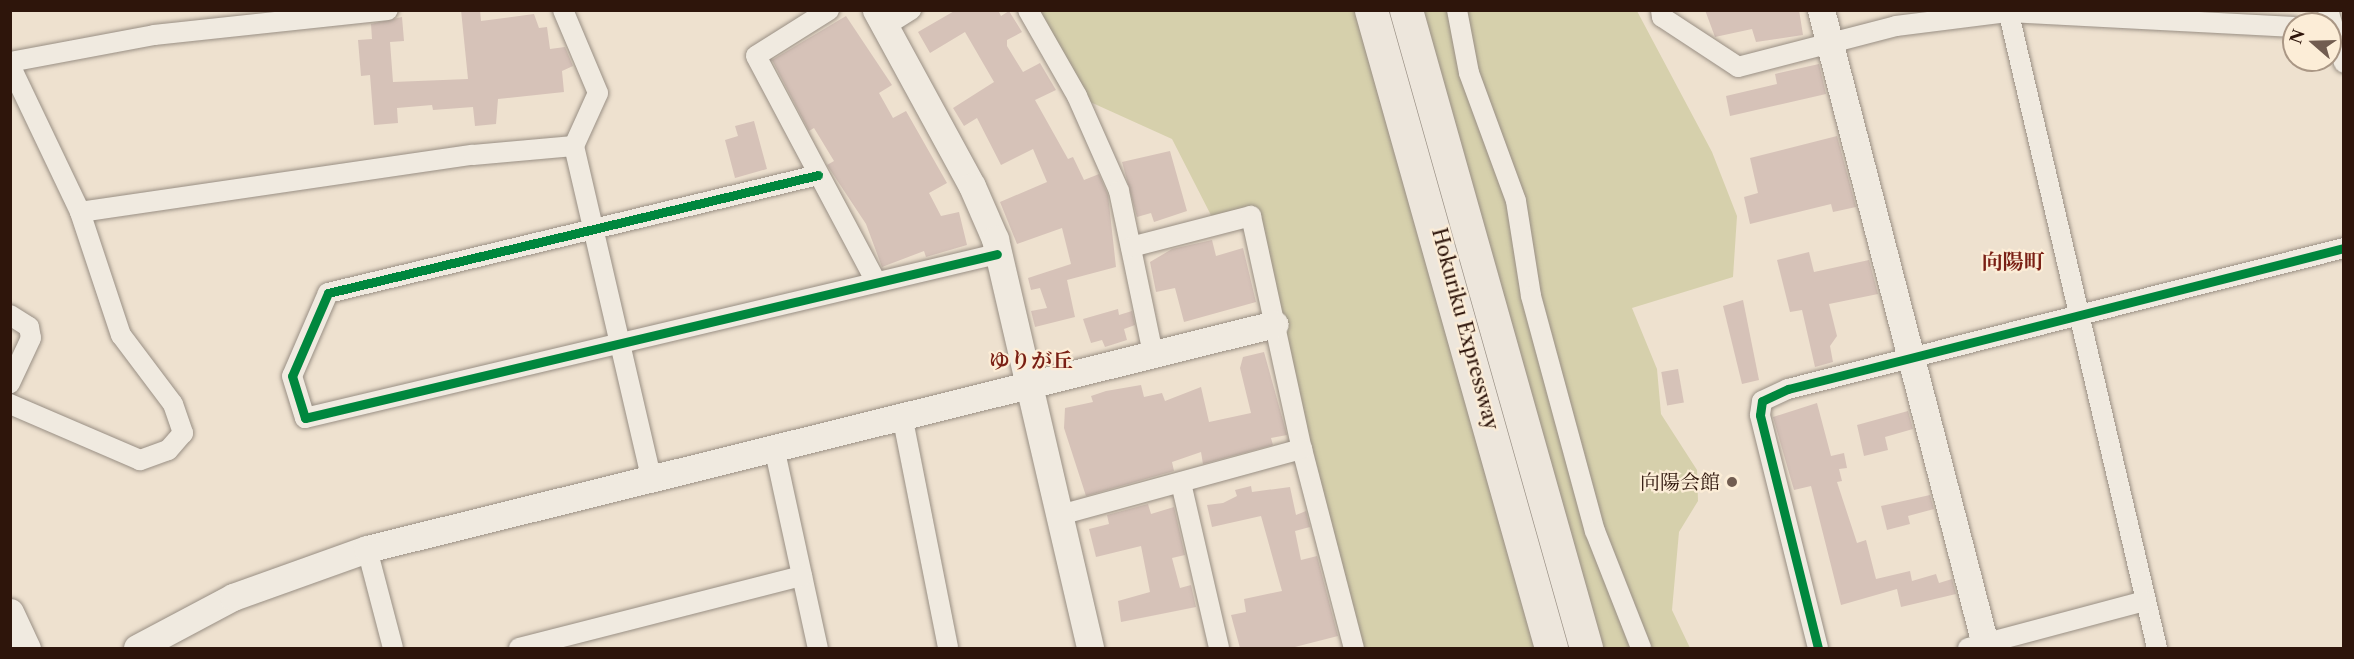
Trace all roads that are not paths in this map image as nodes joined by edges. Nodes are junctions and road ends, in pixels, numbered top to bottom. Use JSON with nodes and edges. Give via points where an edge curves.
{"nodes":[{"id":1,"x":388,"y":10,"type":"edge"},
{"id":2,"x":563,"y":10,"type":"edge"},
{"id":3,"x":829,"y":10,"type":"edge"},
{"id":4,"x":910,"y":10,"type":"edge"},
{"id":5,"x":1028,"y":10,"type":"edge"},
{"id":6,"x":1371,"y":10,"type":"edge"},
{"id":7,"x":1406,"y":10,"type":"edge"},
{"id":8,"x":1457,"y":10,"type":"edge"},
{"id":9,"x":1661,"y":10,"type":"edge"},
{"id":10,"x":1821,"y":10,"type":"edge"},
{"id":11,"x":2008,"y":11,"type":"edge"},
{"id":12,"x":881,"y":18,"type":"edge"},
{"id":13,"x":2282,"y":26,"type":"edge"},
{"id":14,"x":1829,"y":43,"type":"junction"},
{"id":15,"x":10,"y":64,"type":"edge"},
{"id":16,"x":574,"y":146,"type":"junction"},
{"id":17,"x":818,"y":175,"type":"junction"},
{"id":18,"x":80,"y":212,"type":"junction"},
{"id":19,"x":593,"y":230,"type":"junction"},
{"id":20,"x":1131,"y":247,"type":"junction"},
{"id":21,"x":2343,"y":248,"type":"edge"},
{"id":22,"x":997,"y":254,"type":"junction"},
{"id":23,"x":876,"y":282,"type":"junction"},
{"id":24,"x":10,"y":315,"type":"edge"},
{"id":25,"x":2078,"y":317,"type":"junction"},
{"id":26,"x":1275,"y":324,"type":"junction"},
{"id":27,"x":621,"y":342,"type":"junction"},
{"id":28,"x":1153,"y":354,"type":"junction"},
{"id":29,"x":1914,"y":356,"type":"junction"},
{"id":30,"x":10,"y":383,"type":"edge"},
{"id":31,"x":1032,"y":384,"type":"junction"},
{"id":32,"x":10,"y":404,"type":"edge"},
{"id":33,"x":902,"y":415,"type":"junction"},
{"id":34,"x":774,"y":447,"type":"junction"},
{"id":35,"x":1302,"y":449,"type":"junction"},
{"id":36,"x":651,"y":477,"type":"junction"},
{"id":37,"x":1181,"y":483,"type":"junction"},
{"id":38,"x":1060,"y":515,"type":"junction"},
{"id":39,"x":368,"y":549,"type":"junction"},
{"id":40,"x":802,"y":576,"type":"junction"},
{"id":41,"x":2145,"y":601,"type":"junction"},
{"id":42,"x":10,"y":612,"type":"edge"},
{"id":43,"x":1979,"y":647,"type":"edge"},
{"id":44,"x":27,"y":648,"type":"edge"},
{"id":45,"x":137,"y":648,"type":"edge"},
{"id":46,"x":393,"y":648,"type":"edge"},
{"id":47,"x":519,"y":648,"type":"edge"},
{"id":48,"x":818,"y":648,"type":"edge"},
{"id":49,"x":948,"y":648,"type":"edge"},
{"id":50,"x":1090,"y":648,"type":"edge"},
{"id":51,"x":1219,"y":648,"type":"edge"},
{"id":52,"x":1354,"y":648,"type":"edge"},
{"id":53,"x":1551,"y":648,"type":"edge"},
{"id":54,"x":1586,"y":648,"type":"edge"},
{"id":55,"x":1641,"y":648,"type":"edge"},
{"id":56,"x":1818,"y":648,"type":"edge"},
{"id":57,"x":2157,"y":648,"type":"edge"}],
"edges":[{"from":1,"to":15,"type":"street","via":[[154,35]]},
{"from":2,"to":16,"type":"street","via":[[598,93]]},
{"from":3,"to":17,"type":"street","via":[[756,56]]},
{"from":4,"to":12,"type":"street"},
{"from":5,"to":20,"type":"street","via":[[1077,96],[1119,191]]},
{"from":6,"to":53,"type":"highway","name":"Hokuriku Expressway"},
{"from":7,"to":54,"type":"highway","name":"Hokuriku Expressway"},
{"from":8,"to":55,"type":"street","via":[[1469,73],[1516,201],[1531,296],[1595,531]]},
{"from":9,"to":14,"type":"street","via":[[1662,17],[1738,67]]},
{"from":10,"to":14,"type":"street"},
{"from":11,"to":13,"type":"street"},
{"from":11,"to":14,"type":"street","via":[[1896,26]]},
{"from":11,"to":25,"type":"street"},
{"from":12,"to":22,"type":"street","via":[[972,186]]},
{"from":14,"to":29,"type":"street"},
{"from":15,"to":18,"type":"street"},
{"from":16,"to":18,"type":"street","via":[[473,154]]},
{"from":16,"to":19,"type":"street"},
{"from":17,"to":19,"type":"street"},
{"from":17,"to":23,"type":"street"},
{"from":18,"to":32,"type":"street","via":[[121,335],[173,404],[183,433],[168,450],[140,460]]},
{"from":19,"to":27,"type":"street"},
{"from":19,"to":27,"type":"street","via":[[328,294],[292,376],[305,418]]},
{"from":20,"to":26,"type":"street","via":[[1251,216]]},
{"from":20,"to":28,"type":"street"},
{"from":21,"to":25,"type":"street"},
{"from":22,"to":23,"type":"street"},
{"from":22,"to":31,"type":"street"},
{"from":23,"to":27,"type":"street"},
{"from":24,"to":30,"type":"street","via":[[29,327],[31,338]]},
{"from":25,"to":29,"type":"street"},
{"from":25,"to":41,"type":"street"},
{"from":26,"to":28,"type":"street"},
{"from":26,"to":35,"type":"street"},
{"from":27,"to":36,"type":"street"},
{"from":28,"to":31,"type":"street"},
{"from":29,"to":43,"type":"street"},
{"from":29,"to":56,"type":"street","via":[[1762,401],[1760,415]]},
{"from":31,"to":33,"type":"street"},
{"from":31,"to":38,"type":"street"},
{"from":33,"to":34,"type":"street"},
{"from":33,"to":49,"type":"street"},
{"from":34,"to":36,"type":"street"},
{"from":34,"to":40,"type":"street"},
{"from":35,"to":37,"type":"street"},
{"from":35,"to":52,"type":"street"},
{"from":36,"to":39,"type":"street"},
{"from":37,"to":38,"type":"street"},
{"from":37,"to":51,"type":"street"},
{"from":38,"to":50,"type":"street"},
{"from":39,"to":45,"type":"street","via":[[233,597]]},
{"from":39,"to":46,"type":"street"},
{"from":40,"to":47,"type":"street"},
{"from":40,"to":48,"type":"street"},
{"from":41,"to":43,"type":"street"},
{"from":41,"to":57,"type":"street"},
{"from":42,"to":44,"type":"street"}]}
